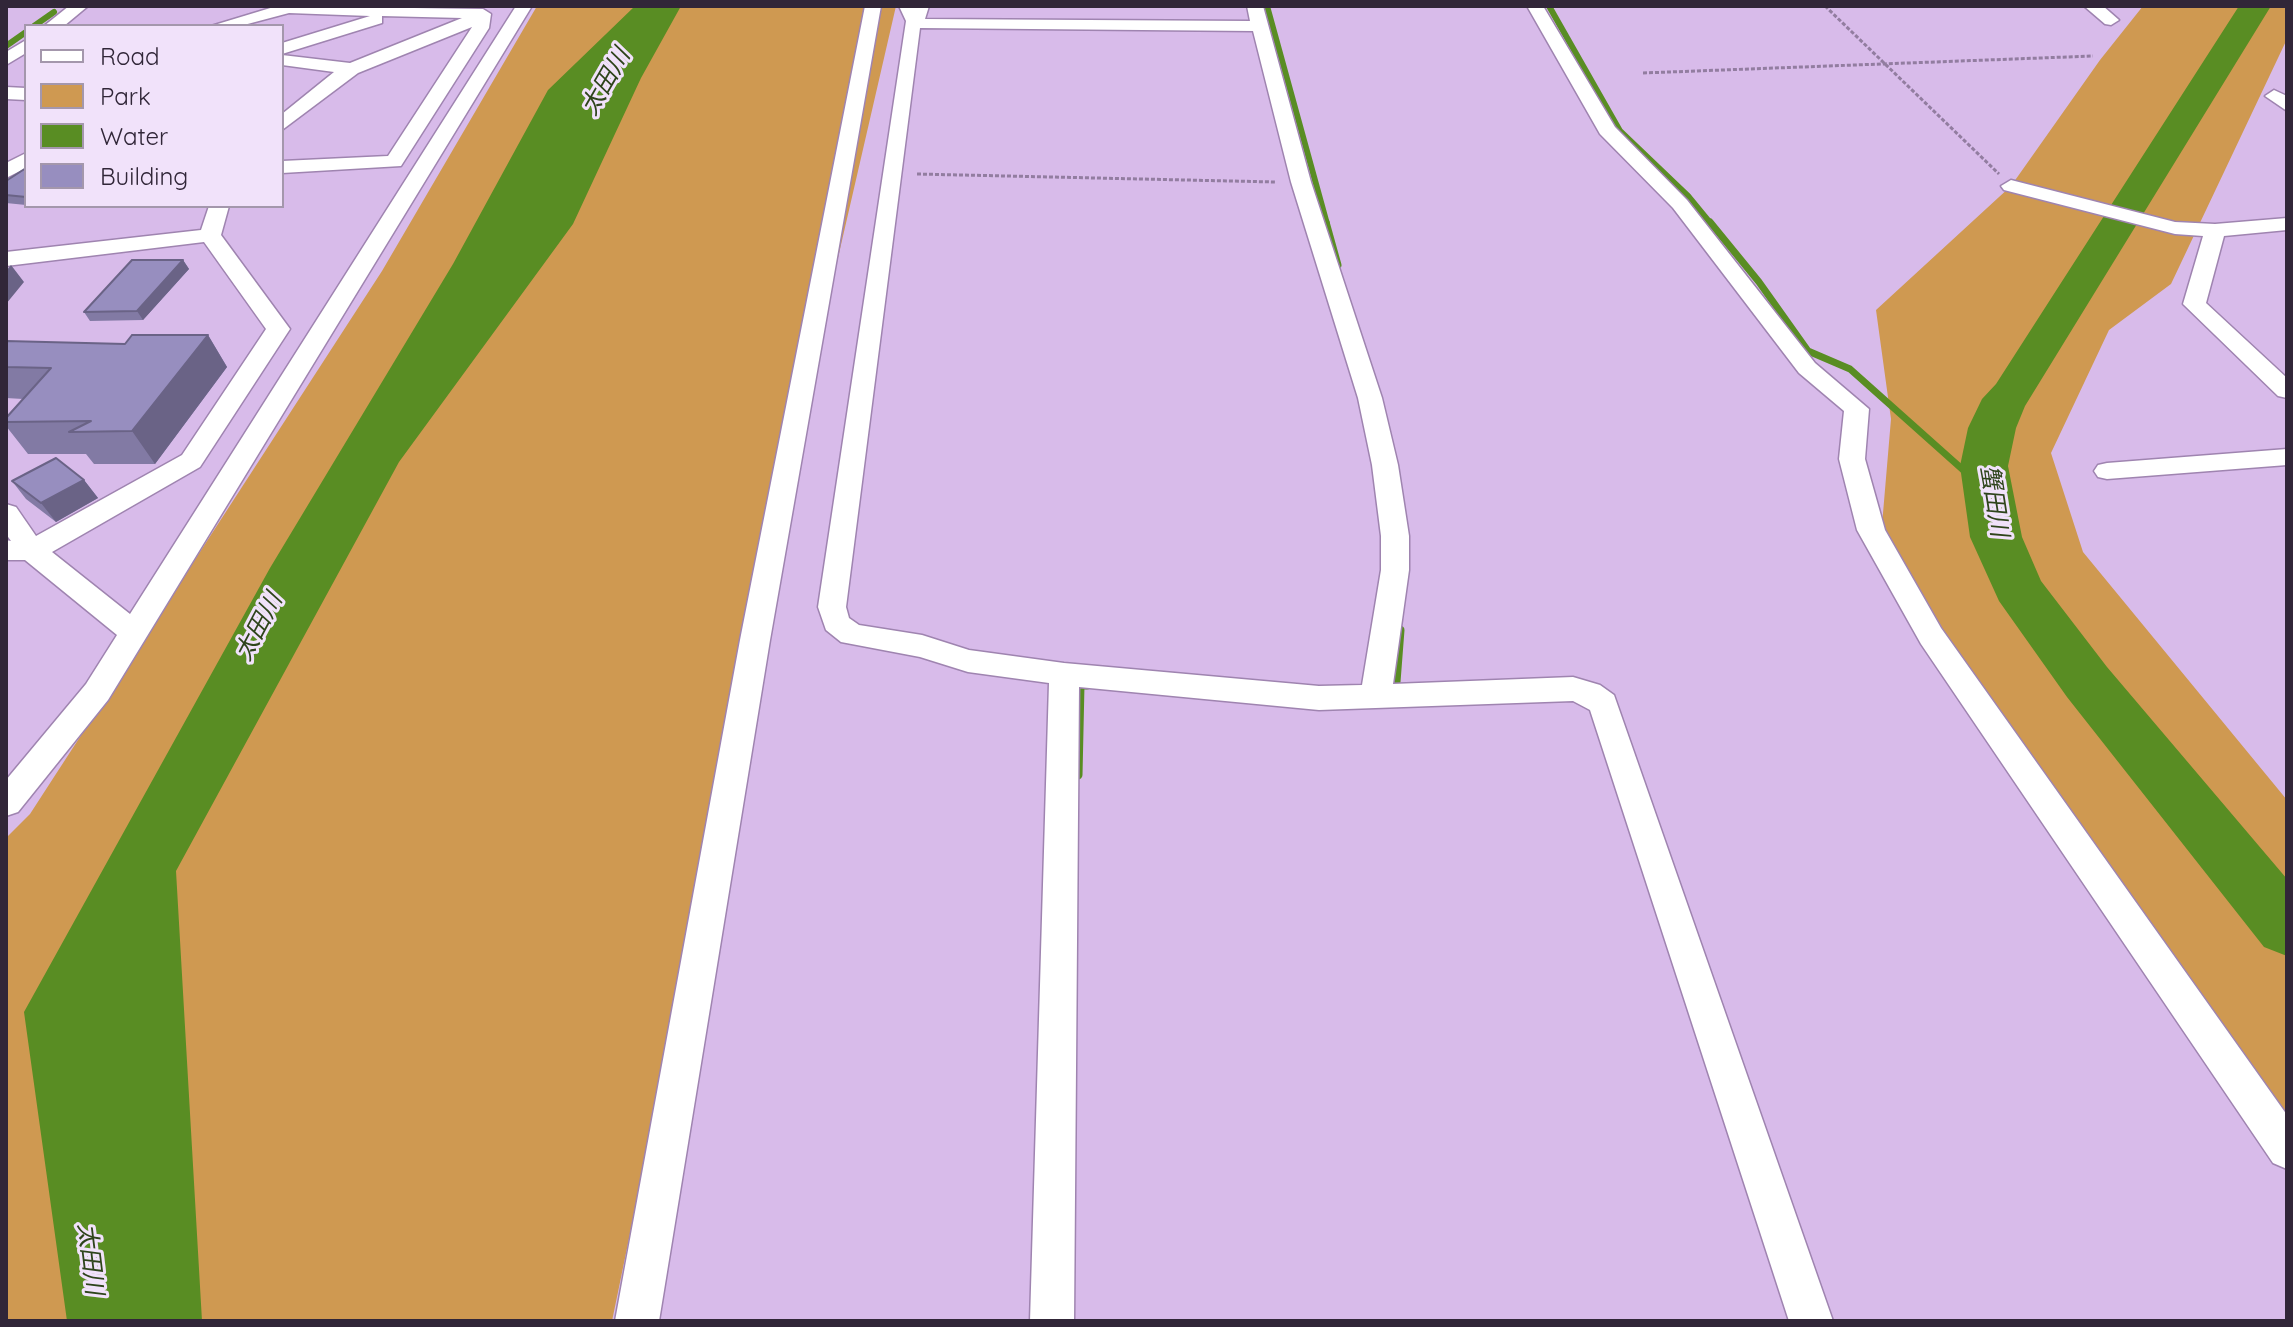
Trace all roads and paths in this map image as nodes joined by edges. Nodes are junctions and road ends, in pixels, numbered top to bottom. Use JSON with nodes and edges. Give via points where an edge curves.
{"nodes":[{"id":1,"x":80,"y":6,"type":"edge"},
{"id":2,"x":524,"y":6,"type":"edge"},
{"id":3,"x":873,"y":6,"type":"edge"},
{"id":4,"x":1535,"y":6,"type":"edge"},
{"id":5,"x":1825,"y":6,"type":"edge"},
{"id":6,"x":2092,"y":6,"type":"edge"},
{"id":7,"x":480,"y":10,"type":"edge"},
{"id":8,"x":913,"y":11,"type":"edge"},
{"id":9,"x":397,"y":12,"type":"junction"},
{"id":10,"x":1257,"y":16,"type":"edge"},
{"id":11,"x":2111,"y":20,"type":"dead end"},
{"id":12,"x":56,"y":24,"type":"edge"},
{"id":13,"x":228,"y":24,"type":"edge"},
{"id":14,"x":24,"y":46,"type":"edge"},
{"id":15,"x":284,"y":48,"type":"edge"},
{"id":16,"x":2093,"y":56,"type":"dead end"},
{"id":17,"x":6,"y":60,"type":"edge"},
{"id":18,"x":284,"y":60,"type":"edge"},
{"id":19,"x":1885,"y":64,"type":"junction"},
{"id":20,"x":352,"y":69,"type":"junction"},
{"id":21,"x":1643,"y":73,"type":"dead end"},
{"id":22,"x":284,"y":122,"type":"edge"},
{"id":23,"x":24,"y":160,"type":"edge"},
{"id":24,"x":284,"y":167,"type":"edge"},
{"id":25,"x":6,"y":172,"type":"edge"},
{"id":26,"x":892,"y":173,"type":"junction"},
{"id":27,"x":1301,"y":182,"type":"junction"},
{"id":28,"x":2011,"y":186,"type":"joint"},
{"id":29,"x":218,"y":208,"type":"edge"},
{"id":30,"x":2287,"y":224,"type":"edge"},
{"id":31,"x":2215,"y":230,"type":"junction"},
{"id":32,"x":210,"y":235,"type":"junction"},
{"id":33,"x":6,"y":259,"type":"edge"},
{"id":34,"x":2287,"y":391,"type":"edge"},
{"id":35,"x":2287,"y":457,"type":"edge"},
{"id":36,"x":2107,"y":471,"type":"dead end"},
{"id":37,"x":6,"y":513,"type":"edge"},
{"id":38,"x":19,"y":551,"type":"edge"},
{"id":39,"x":133,"y":632,"type":"junction"},
{"id":40,"x":1064,"y":674,"type":"junction"},
{"id":41,"x":1376,"y":695,"type":"junction"},
{"id":42,"x":6,"y":803,"type":"edge"},
{"id":43,"x":2287,"y":1149,"type":"edge"},
{"id":44,"x":637,"y":1321,"type":"edge"},
{"id":45,"x":1052,"y":1321,"type":"edge"},
{"id":46,"x":1811,"y":1321,"type":"edge"}],
"edges":[{"from":1,"to":12,"type":"street"},
{"from":2,"to":39,"type":"street"},
{"from":3,"to":44,"type":"street","via":[[755,640]]},
{"from":4,"to":43,"type":"street","via":[[1607,130],[1680,204],[1807,368],[1857,409],[1852,459],[1871,530],[1931,636]]},
{"from":5,"to":19,"type":"path"},
{"from":6,"to":11,"type":"street"},
{"from":7,"to":9,"type":"street"},
{"from":7,"to":20,"type":"street","via":[[447,33]]},
{"from":7,"to":24,"type":"street","via":[[480,28],[394,162]]},
{"from":8,"to":10,"type":"street"},
{"from":8,"to":26,"type":"street"},
{"from":9,"to":13,"type":"street","via":[[289,8]]},
{"from":9,"to":15,"type":"street"},
{"from":10,"to":27,"type":"street"},
{"from":14,"to":17,"type":"street"},
{"from":16,"to":19,"type":"path"},
{"from":18,"to":20,"type":"street"},
{"from":19,"to":21,"type":"path"},
{"from":19,"to":28,"type":"path"},
{"from":20,"to":22,"type":"street"},
{"from":23,"to":25,"type":"street"},
{"from":26,"to":27,"type":"path"},
{"from":26,"to":40,"type":"street","via":[[832,607],[836,623],[851,634],[922,646],[968,661]]},
{"from":27,"to":41,"type":"street","via":[[1370,398],[1385,465],[1395,570]]},
{"from":28,"to":31,"type":"street","via":[[2175,228]]},
{"from":29,"to":32,"type":"street"},
{"from":30,"to":31,"type":"street"},
{"from":31,"to":34,"type":"street","via":[[2194,304]]},
{"from":32,"to":33,"type":"street"},
{"from":32,"to":38,"type":"street","via":[[278,329],[191,461]]},
{"from":35,"to":36,"type":"street"},
{"from":37,"to":38,"type":"street"},
{"from":38,"to":39,"type":"street"},
{"from":39,"to":42,"type":"street","via":[[97,692]]},
{"from":40,"to":41,"type":"street","via":[[1287,696]]},
{"from":40,"to":45,"type":"street"},
{"from":41,"to":46,"type":"street","via":[[1573,689],[1603,703]]}]}
